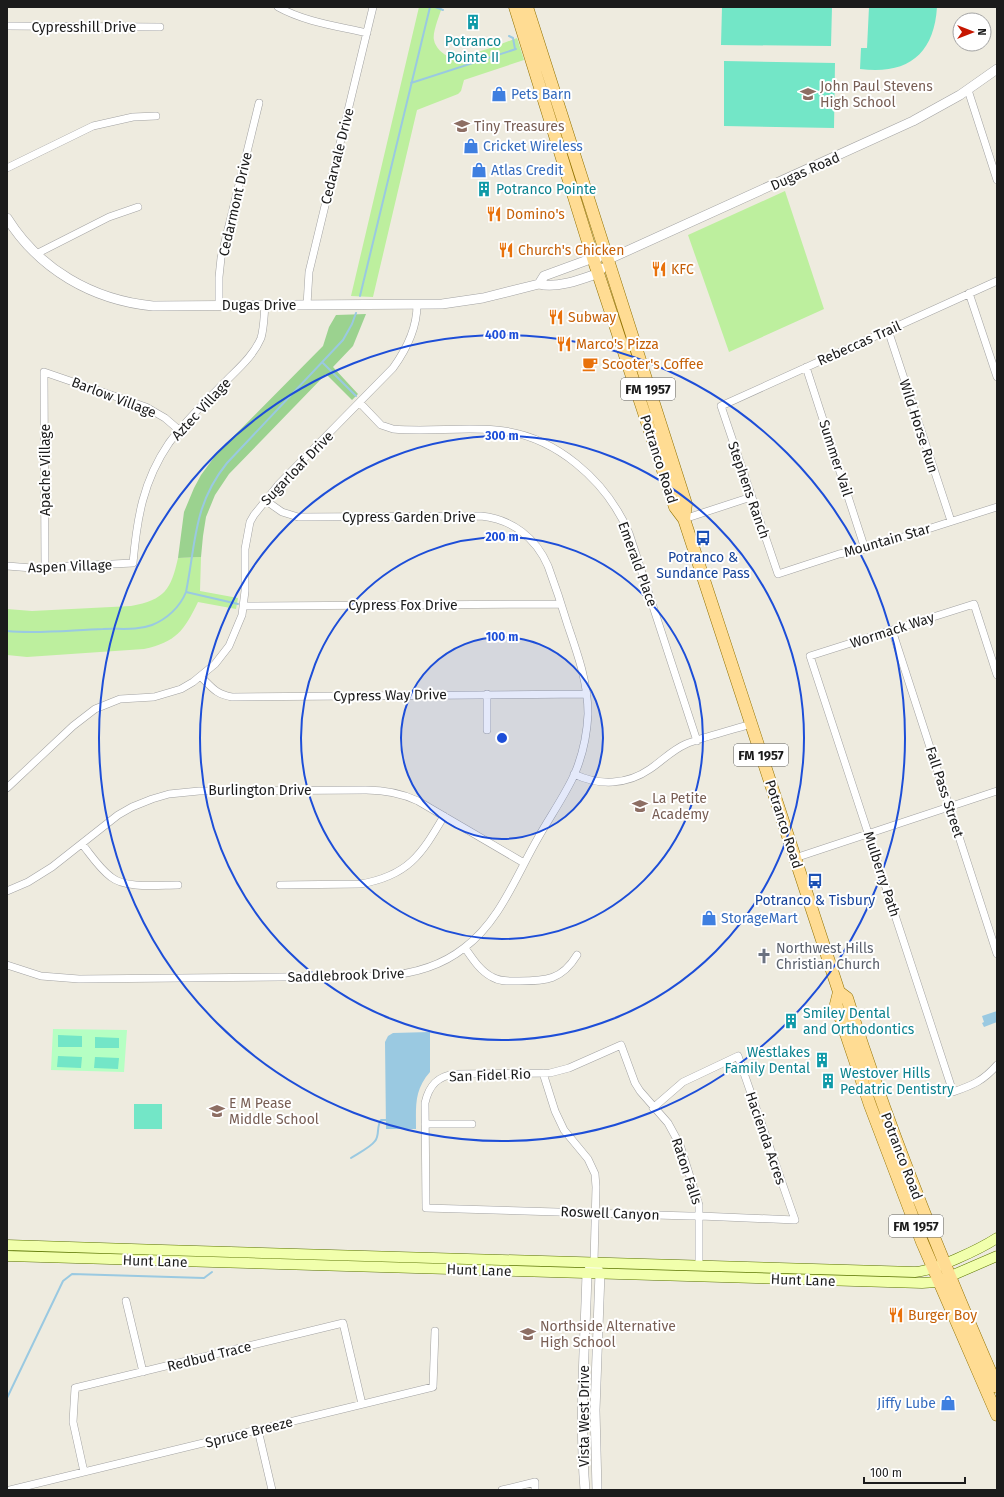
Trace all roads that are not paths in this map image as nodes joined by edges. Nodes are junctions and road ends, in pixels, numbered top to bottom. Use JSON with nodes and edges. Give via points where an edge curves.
{"nodes":[{"id":1,"x":278,"y":7,"type":"edge"},
{"id":2,"x":374,"y":7,"type":"edge"},
{"id":3,"x":514,"y":7,"type":"edge"},
{"id":4,"x":527,"y":7,"type":"edge"},
{"id":5,"x":7,"y":26,"type":"edge"},
{"id":6,"x":160,"y":27,"type":"dead end"},
{"id":7,"x":367,"y":33,"type":"junction"},
{"id":8,"x":997,"y":69,"type":"edge"},
{"id":9,"x":968,"y":90,"type":"junction"},
{"id":10,"x":259,"y":103,"type":"dead end"},
{"id":11,"x":156,"y":116,"type":"dead end"},
{"id":12,"x":7,"y":168,"type":"edge"},
{"id":13,"x":997,"y":180,"type":"edge"},
{"id":14,"x":138,"y":207,"type":"dead end"},
{"id":15,"x":7,"y":218,"type":"edge"},
{"id":16,"x":36,"y":254,"type":"junction"},
{"id":17,"x":594,"y":258,"type":"junction"},
{"id":18,"x":607,"y":260,"type":"junction"},
{"id":19,"x":598,"y":273,"type":"junction"},
{"id":20,"x":997,"y":281,"type":"edge"},
{"id":21,"x":539,"y":284,"type":"junction"},
{"id":22,"x":970,"y":293,"type":"junction"},
{"id":23,"x":417,"y":304,"type":"junction"},
{"id":24,"x":265,"y":305,"type":"junction"},
{"id":25,"x":307,"y":305,"type":"junction"},
{"id":26,"x":219,"y":306,"type":"junction"},
{"id":27,"x":888,"y":330,"type":"junction"},
{"id":28,"x":806,"y":367,"type":"junction"},
{"id":29,"x":44,"y":372,"type":"joint"},
{"id":30,"x":997,"y":377,"type":"edge"},
{"id":31,"x":360,"y":403,"type":"junction"},
{"id":32,"x":721,"y":406,"type":"joint"},
{"id":33,"x":179,"y":430,"type":"junction"},
{"id":34,"x":752,"y":497,"type":"junction"},
{"id":35,"x":266,"y":500,"type":"junction"},
{"id":36,"x":997,"y":506,"type":"edge"},
{"id":37,"x":684,"y":519,"type":"junction"},
{"id":38,"x":951,"y":521,"type":"junction"},
{"id":39,"x":865,"y":549,"type":"junction"},
{"id":40,"x":133,"y":563,"type":"joint"},
{"id":41,"x":7,"y":566,"type":"edge"},
{"id":42,"x":45,"y":567,"type":"junction"},
{"id":43,"x":778,"y":574,"type":"joint"},
{"id":44,"x":561,"y":604,"type":"junction"},
{"id":45,"x":244,"y":606,"type":"junction"},
{"id":46,"x":892,"y":630,"type":"junction"},
{"id":47,"x":810,"y":656,"type":"joint"},
{"id":48,"x":997,"y":675,"type":"edge"},
{"id":49,"x":201,"y":676,"type":"junction"},
{"id":50,"x":487,"y":694,"type":"junction"},
{"id":51,"x":587,"y":694,"type":"junction"},
{"id":52,"x":751,"y":724,"type":"junction"},
{"id":53,"x":487,"y":730,"type":"dead end"},
{"id":54,"x":697,"y":741,"type":"junction"},
{"id":55,"x":574,"y":774,"type":"junction"},
{"id":56,"x":7,"y":788,"type":"edge"},
{"id":57,"x":997,"y":791,"type":"edge"},
{"id":58,"x":950,"y":806,"type":"junction"},
{"id":59,"x":444,"y":816,"type":"junction"},
{"id":60,"x":868,"y":833,"type":"junction"},
{"id":61,"x":82,"y":844,"type":"junction"},
{"id":62,"x":795,"y":858,"type":"junction"},
{"id":63,"x":524,"y":863,"type":"junction"},
{"id":64,"x":178,"y":885,"type":"dead end"},
{"id":65,"x":280,"y":885,"type":"dead end"},
{"id":66,"x":7,"y":891,"type":"edge"},
{"id":67,"x":465,"y":948,"type":"junction"},
{"id":68,"x":997,"y":954,"type":"edge"},
{"id":69,"x":577,"y":955,"type":"dead end"},
{"id":70,"x":7,"y":965,"type":"edge"},
{"id":71,"x":839,"y":992,"type":"junction"},
{"id":72,"x":842,"y":1023,"type":"junction"},
{"id":73,"x":621,"y":1045,"type":"joint"},
{"id":74,"x":997,"y":1065,"type":"edge"},
{"id":75,"x":544,"y":1073,"type":"junction"},
{"id":76,"x":878,"y":1090,"type":"junction"},
{"id":77,"x":870,"y":1104,"type":"junction"},
{"id":78,"x":653,"y":1108,"type":"junction"},
{"id":79,"x":426,"y":1124,"type":"junction"},
{"id":80,"x":472,"y":1124,"type":"dead end"},
{"id":81,"x":900,"y":1153,"type":"junction"},
{"id":82,"x":900,"y":1168,"type":"junction"},
{"id":83,"x":426,"y":1208,"type":"joint"},
{"id":84,"x":595,"y":1213,"type":"junction"},
{"id":85,"x":700,"y":1216,"type":"junction"},
{"id":86,"x":794,"y":1220,"type":"joint"},
{"id":87,"x":997,"y":1238,"type":"edge"},
{"id":88,"x":7,"y":1245,"type":"edge"},
{"id":89,"x":162,"y":1250,"type":"junction"},
{"id":90,"x":325,"y":1254,"type":"junction"},
{"id":91,"x":7,"y":1256,"type":"edge"},
{"id":92,"x":997,"y":1256,"type":"edge"},
{"id":93,"x":488,"y":1259,"type":"junction"},
{"id":94,"x":161,"y":1261,"type":"junction"},
{"id":95,"x":594,"y":1262,"type":"junction"},
{"id":96,"x":324,"y":1265,"type":"junction"},
{"id":97,"x":938,"y":1265,"type":"junction"},
{"id":98,"x":699,"y":1266,"type":"junction"},
{"id":99,"x":488,"y":1270,"type":"junction"},
{"id":100,"x":848,"y":1270,"type":"junction"},
{"id":101,"x":587,"y":1273,"type":"junction"},
{"id":102,"x":600,"y":1273,"type":"junction"},
{"id":103,"x":944,"y":1279,"type":"junction"},
{"id":104,"x":799,"y":1280,"type":"junction"},
{"id":105,"x":126,"y":1301,"type":"dead end"},
{"id":106,"x":586,"y":1304,"type":"junction"},
{"id":107,"x":599,"y":1304,"type":"junction"},
{"id":108,"x":435,"y":1332,"type":"dead end"},
{"id":109,"x":143,"y":1372,"type":"junction"},
{"id":110,"x":991,"y":1388,"type":"edge"},
{"id":111,"x":997,"y":1402,"type":"edge"},
{"id":112,"x":362,"y":1404,"type":"junction"},
{"id":113,"x":997,"y":1416,"type":"edge"},
{"id":114,"x":258,"y":1430,"type":"junction"},
{"id":115,"x":582,"y":1439,"type":"junction"},
{"id":116,"x":595,"y":1439,"type":"junction"},
{"id":117,"x":84,"y":1472,"type":"junction"},
{"id":118,"x":10,"y":1490,"type":"edge"},
{"id":119,"x":272,"y":1490,"type":"edge"},
{"id":120,"x":502,"y":1490,"type":"edge"},
{"id":121,"x":535,"y":1490,"type":"edge"},
{"id":122,"x":585,"y":1490,"type":"edge"},
{"id":123,"x":597,"y":1490,"type":"edge"}],
"edges":[{"from":1,"to":7,"type":"street","via":[[314,22]]},
{"from":2,"to":7,"type":"street","name":"Cedarvale Drive"},
{"from":3,"to":17,"type":"main road","name":"Potranco Road","number":"FM 1957"},
{"from":4,"to":18,"type":"main road","name":"Potranco Road","number":"FM 1957"},
{"from":5,"to":6,"type":"street","name":"Cypresshill Drive"},
{"from":7,"to":25,"type":"street","name":"Cedarvale Drive","via":[[309,272]]},
{"from":8,"to":9,"type":"street","name":"Dugas Road"},
{"from":9,"to":13,"type":"street"},
{"from":9,"to":18,"type":"street","name":"Dugas Road","via":[[913,121]]},
{"from":10,"to":26,"type":"street","name":"Cedarmont Drive","via":[[221,258]]},
{"from":11,"to":12,"type":"street","via":[[133,117],[93,126]]},
{"from":14,"to":16,"type":"street","via":[[109,217]]},
{"from":15,"to":16,"type":"street","name":"Dugas Drive"},
{"from":16,"to":26,"type":"street","name":"Dugas Drive","via":[[73,282],[114,299],[153,306]]},
{"from":17,"to":18,"type":"street","name":"Dugas Drive"},
{"from":17,"to":19,"type":"main road","name":"Potranco Road","number":"FM 1957"},
{"from":17,"to":21,"type":"street","name":"Dugas Drive","via":[[544,276]]},
{"from":18,"to":19,"type":"street"},
{"from":18,"to":37,"type":"main road","name":"Potranco Road","number":"FM 1957","via":[[686,504]]},
{"from":19,"to":21,"type":"street","name":"Dugas Drive","via":[[547,286]]},
{"from":19,"to":37,"type":"main road","name":"Potranco Road","number":"FM 1957","via":[[675,507]]},
{"from":20,"to":22,"type":"street","name":"Rebeccas Trail"},
{"from":21,"to":23,"type":"street","name":"Dugas Drive","via":[[483,298],[442,304]]},
{"from":22,"to":27,"type":"street","name":"Rebeccas Trail"},
{"from":22,"to":30,"type":"street"},
{"from":23,"to":25,"type":"street","name":"Dugas Drive"},
{"from":23,"to":31,"type":"street","name":"Sugarloaf Drive","via":[[411,334],[399,360]]},
{"from":24,"to":25,"type":"street","name":"Dugas Drive"},
{"from":24,"to":26,"type":"street","name":"Dugas Drive"},
{"from":24,"to":33,"type":"street","name":"Aztec Village","via":[[262,334],[258,345]]},
{"from":27,"to":28,"type":"street","name":"Rebeccas Trail"},
{"from":27,"to":38,"type":"street","name":"Wild Horse Run"},
{"from":28,"to":32,"type":"street","name":"Rebeccas Trail"},
{"from":28,"to":39,"type":"street","name":"Summer Vail"},
{"from":29,"to":33,"type":"street","name":"Barlow Village","via":[[146,407]]},
{"from":29,"to":42,"type":"street","name":"Apache Village"},
{"from":31,"to":35,"type":"street","name":"Sugarloaf Drive"},
{"from":31,"to":54,"type":"street","name":"Emerald Place","via":[[381,425],[393,429],[488,429],[523,436],[562,454],[596,481],[615,506],[628,533]]},
{"from":32,"to":34,"type":"street","name":"Stephens Ranch"},
{"from":33,"to":40,"type":"street","name":"Aztec Village","via":[[158,462],[146,490],[136,527]]},
{"from":34,"to":37,"type":"street"},
{"from":34,"to":43,"type":"street","name":"Stephens Ranch"},
{"from":35,"to":44,"type":"street","name":"Cypress Garden Drive","via":[[282,512],[300,517],[490,517],[522,532],[538,549],[548,566]]},
{"from":35,"to":45,"type":"street","name":"Sugarloaf Drive","via":[[254,515],[246,538]]},
{"from":36,"to":38,"type":"street","name":"Mountain Star"},
{"from":37,"to":52,"type":"main road","name":"Potranco Road","number":"FM 1957"},
{"from":38,"to":39,"type":"street","name":"Mountain Star"},
{"from":39,"to":43,"type":"street","name":"Mountain Star","via":[[840,554]]},
{"from":40,"to":42,"type":"street","name":"Aspen Village"},
{"from":41,"to":42,"type":"street","name":"Aspen Village"},
{"from":44,"to":45,"type":"street","name":"Cypress Fox Drive"},
{"from":44,"to":51,"type":"street","name":"Cypress Garden Drive"},
{"from":45,"to":49,"type":"street","name":"Sugarloaf Drive","via":[[229,646],[215,664]]},
{"from":46,"to":47,"type":"street","name":"Wormack Way"},
{"from":46,"to":48,"type":"street","name":"Wormack Way","via":[[974,604]]},
{"from":46,"to":58,"type":"street","name":"Fall Pass Street"},
{"from":47,"to":60,"type":"street","name":"Mulberry Path"},
{"from":49,"to":50,"type":"street","name":"Cypress Way Drive","via":[[213,690],[232,697]]},
{"from":49,"to":56,"type":"street","name":"Sugarloaf Drive","via":[[181,689],[165,694],[120,699],[95,709],[73,726]]},
{"from":50,"to":51,"type":"street","name":"Cypress Way Drive"},
{"from":50,"to":53,"type":"street"},
{"from":51,"to":55,"type":"street","name":"Saddlebrook Drive","via":[[585,738]]},
{"from":52,"to":54,"type":"street"},
{"from":52,"to":62,"type":"main road","name":"Potranco Road","number":"FM 1957"},
{"from":54,"to":55,"type":"street","via":[[676,750],[642,774],[626,780],[598,782]]},
{"from":55,"to":63,"type":"street","name":"Saddlebrook Drive"},
{"from":57,"to":58,"type":"street"},
{"from":58,"to":60,"type":"street"},
{"from":58,"to":68,"type":"street","name":"Fall Pass Street"},
{"from":59,"to":61,"type":"street","name":"Burlington Drive","via":[[409,797],[381,790],[183,792],[152,799],[132,807],[112,819]]},
{"from":59,"to":63,"type":"street","name":"Burlington Drive"},
{"from":59,"to":65,"type":"street","via":[[421,852],[406,866],[389,876],[360,884]]},
{"from":60,"to":62,"type":"street"},
{"from":60,"to":74,"type":"street","name":"Mulberry Path","via":[[953,1092],[979,1082]]},
{"from":61,"to":64,"type":"street","via":[[107,873],[118,881],[132,885]]},
{"from":61,"to":66,"type":"street","name":"Burlington Drive","via":[[52,867]]},
{"from":62,"to":71,"type":"main road","name":"Potranco Road","number":"FM 1957"},
{"from":63,"to":67,"type":"street","name":"Saddlebrook Drive","via":[[488,926]]},
{"from":67,"to":69,"type":"street","via":[[484,972],[506,981],[550,979],[566,969]]},
{"from":67,"to":70,"type":"street","name":"Saddlebrook Drive","via":[[439,964],[422,970],[383,976],[79,979],[41,976]]},
{"from":71,"to":72,"type":"main road","name":"Potranco Road","number":"FM 1957","via":[[836,1004]]},
{"from":71,"to":76,"type":"main road","name":"Potranco Road","number":"FM 1957","via":[[847,998]]},
{"from":72,"to":76,"type":"main road","via":[[846,1021],[850,1024],[865,1070]]},
{"from":72,"to":77,"type":"main road","name":"Potranco Road","number":"FM 1957"},
{"from":73,"to":75,"type":"street","name":"San Fidel Rio","via":[[569,1068]]},
{"from":73,"to":78,"type":"street","name":"Raton Falls","via":[[634,1083]]},
{"from":75,"to":79,"type":"street","name":"San Fidel Rio","via":[[443,1076],[433,1083],[428,1092]]},
{"from":75,"to":84,"type":"street","via":[[555,1111],[564,1130],[593,1169],[596,1180]]},
{"from":76,"to":81,"type":"main road","name":"Potranco Road","number":"FM 1957"},
{"from":77,"to":81,"type":"main road","via":[[879,1109],[890,1137]]},
{"from":77,"to":82,"type":"main road","name":"Potranco Road","number":"FM 1957"},
{"from":78,"to":85,"type":"street","name":"Raton Falls","via":[[668,1123],[680,1145],[697,1194]]},
{"from":78,"to":86,"type":"street","name":"Hacienda Acres","via":[[682,1082],[738,1056]]},
{"from":79,"to":80,"type":"street"},
{"from":79,"to":83,"type":"street","name":"San Fidel Rio"},
{"from":81,"to":82,"type":"main road","name":"Potranco Road","number":"FM 1957"},
{"from":82,"to":97,"type":"main road","name":"Potranco Road","number":"FM 1957"},
{"from":83,"to":84,"type":"street","name":"Roswell Canyon"},
{"from":84,"to":85,"type":"street","name":"Roswell Canyon"},
{"from":84,"to":95,"type":"street"},
{"from":85,"to":86,"type":"street","name":"Roswell Canyon"},
{"from":85,"to":98,"type":"street","name":"Raton Falls"},
{"from":87,"to":97,"type":"main road","name":"Hunt Lane","via":[[980,1248]]},
{"from":88,"to":89,"type":"main road","name":"Hunt Lane"},
{"from":89,"to":90,"type":"main road","name":"Hunt Lane"},
{"from":89,"to":94,"type":"main road"},
{"from":90,"to":93,"type":"main road","name":"Hunt Lane"},
{"from":90,"to":96,"type":"main road"},
{"from":91,"to":94,"type":"main road","name":"Hunt Lane"},
{"from":92,"to":103,"type":"main road","name":"Hunt Lane"},
{"from":93,"to":95,"type":"main road","name":"Hunt Lane"},
{"from":93,"to":99,"type":"main road"},
{"from":94,"to":96,"type":"main road","name":"Hunt Lane"},
{"from":95,"to":98,"type":"main road","name":"Hunt Lane"},
{"from":95,"to":101,"type":"street"},
{"from":95,"to":102,"type":"street"},
{"from":96,"to":99,"type":"main road","name":"Hunt Lane"},
{"from":97,"to":100,"type":"main road","name":"Hunt Lane","via":[[915,1272]]},
{"from":97,"to":103,"type":"main road","name":"Potranco Road","number":"FM 1957"},
{"from":98,"to":100,"type":"main road","name":"Hunt Lane"},
{"from":99,"to":101,"type":"main road","name":"Hunt Lane"},
{"from":100,"to":104,"type":"main road","via":[[845,1276],[804,1275]]},
{"from":101,"to":102,"type":"main road","name":"Hunt Lane"},
{"from":101,"to":106,"type":"street","name":"Vista West Drive"},
{"from":102,"to":104,"type":"main road","name":"Hunt Lane"},
{"from":102,"to":107,"type":"street","name":"Vista West Drive"},
{"from":103,"to":104,"type":"main road","name":"Hunt Lane","via":[[922,1283]]},
{"from":103,"to":110,"type":"main road","name":"Potranco Road","number":"FM 1957"},
{"from":105,"to":109,"type":"street"},
{"from":106,"to":107,"type":"street"},
{"from":106,"to":115,"type":"street","name":"Vista West Drive"},
{"from":107,"to":116,"type":"street","name":"Vista West Drive"},
{"from":108,"to":112,"type":"street","name":"Spruce Breeze","via":[[434,1387]]},
{"from":109,"to":112,"type":"street","name":"Redbud Trace","via":[[343,1323]]},
{"from":109,"to":117,"type":"street","name":"Redbud Trace","via":[[75,1388],[73,1422]]},
{"from":110,"to":111,"type":"main road","via":[[990,1393]]},
{"from":110,"to":113,"type":"main road","name":"Potranco Road","number":"FM 1957"},
{"from":112,"to":114,"type":"street","name":"Spruce Breeze"},
{"from":114,"to":117,"type":"street","name":"Spruce Breeze"},
{"from":114,"to":119,"type":"street"},
{"from":115,"to":116,"type":"street"},
{"from":115,"to":122,"type":"street","name":"Vista West Drive"},
{"from":116,"to":123,"type":"street","name":"Vista West Drive"},
{"from":117,"to":118,"type":"street","name":"Spruce Breeze"},
{"from":120,"to":121,"type":"street","via":[[535,1482]]}]}
